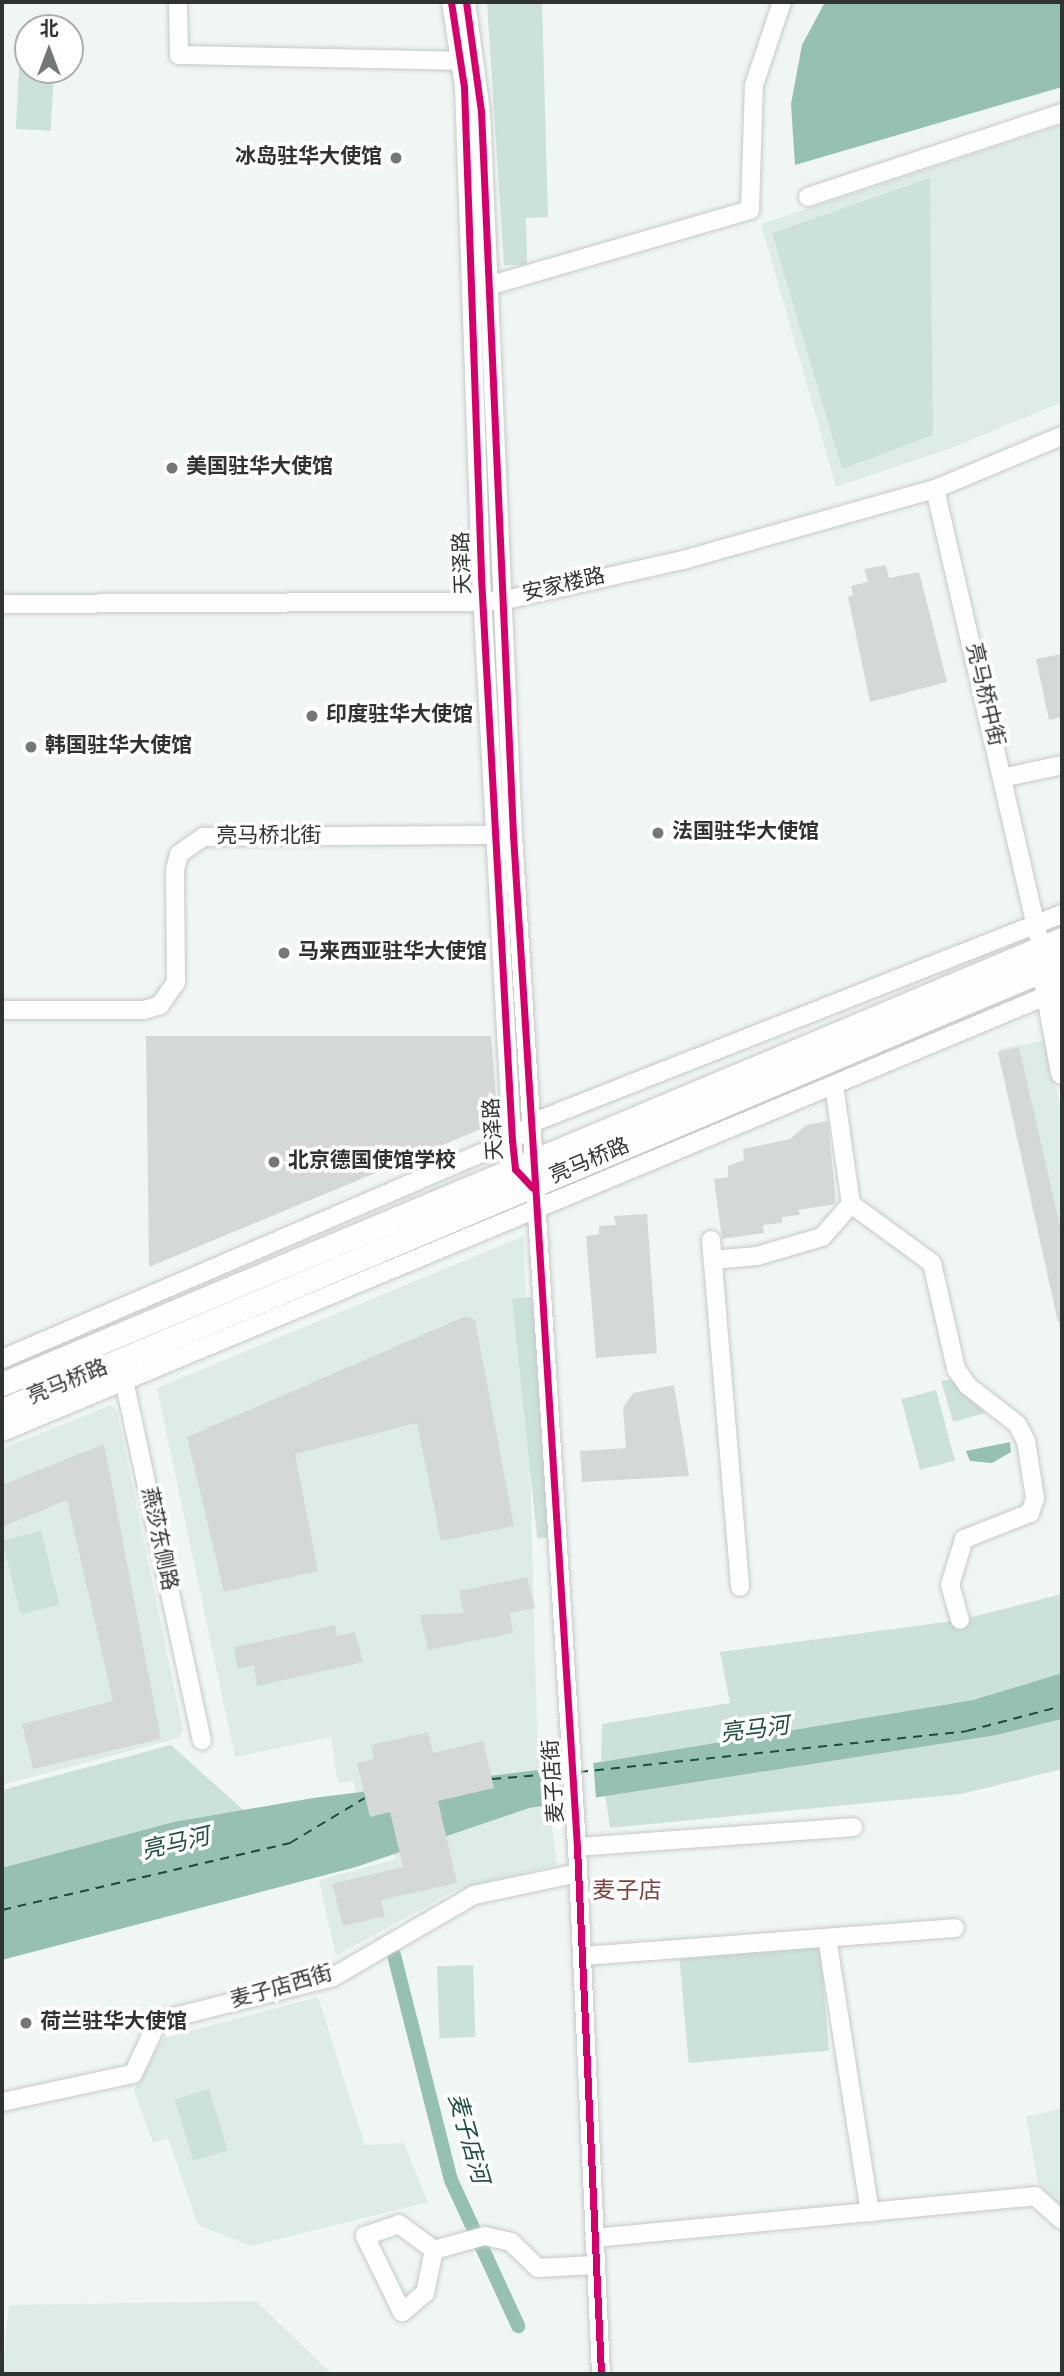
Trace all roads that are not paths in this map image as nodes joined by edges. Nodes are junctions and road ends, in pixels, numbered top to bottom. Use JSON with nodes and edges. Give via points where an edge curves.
{"nodes":[{"id":1,"x":178,"y":2,"type":"edge"},
{"id":2,"x":451,"y":2,"type":"edge"},
{"id":3,"x":466,"y":2,"type":"edge"},
{"id":4,"x":782,"y":2,"type":"edge"},
{"id":5,"x":460,"y":61,"type":"junction"},
{"id":6,"x":1062,"y":113,"type":"edge"},
{"id":7,"x":808,"y":197,"type":"dead end"},
{"id":8,"x":488,"y":286,"type":"junction"},
{"id":9,"x":1062,"y":436,"type":"edge"},
{"id":10,"x":935,"y":488,"type":"junction"},
{"id":11,"x":492,"y":601,"type":"junction"},
{"id":12,"x":2,"y":604,"type":"edge"},
{"id":13,"x":1062,"y":765,"type":"edge"},
{"id":14,"x":1002,"y":778,"type":"junction"},
{"id":15,"x":505,"y":835,"type":"junction"},
{"id":16,"x":1062,"y":914,"type":"edge"},
{"id":17,"x":1035,"y":925,"type":"junction"},
{"id":18,"x":1052,"y":957,"type":"edge"},
{"id":19,"x":1058,"y":991,"type":"edge"},
{"id":20,"x":2,"y":1010,"type":"edge"},
{"id":21,"x":1062,"y":1072,"type":"edge"},
{"id":22,"x":834,"y":1085,"type":"junction"},
{"id":23,"x":534,"y":1122,"type":"junction"},
{"id":24,"x":512,"y":1140,"type":"junction"},
{"id":25,"x":537,"y":1160,"type":"junction"},
{"id":26,"x":515,"y":1169,"type":"junction"},
{"id":27,"x":532,"y":1187,"type":"junction"},
{"id":28,"x":851,"y":1204,"type":"junction"},
{"id":29,"x":534,"y":1212,"type":"junction"},
{"id":30,"x":711,"y":1240,"type":"dead end"},
{"id":31,"x":713,"y":1260,"type":"junction"},
{"id":32,"x":114,"y":1337,"type":"junction"},
{"id":33,"x":2,"y":1359,"type":"edge"},
{"id":34,"x":122,"y":1372,"type":"junction"},
{"id":35,"x":2,"y":1384,"type":"edge"},
{"id":36,"x":2,"y":1410,"type":"edge"},
{"id":37,"x":2,"y":1432,"type":"edge"},
{"id":38,"x":740,"y":1587,"type":"dead end"},
{"id":39,"x":960,"y":1620,"type":"dead end"},
{"id":40,"x":202,"y":1740,"type":"dead end"},
{"id":41,"x":853,"y":1827,"type":"dead end"},
{"id":42,"x":577,"y":1847,"type":"junction"},
{"id":43,"x":578,"y":1873,"type":"junction"},
{"id":44,"x":956,"y":1928,"type":"dead end"},
{"id":45,"x":827,"y":1938,"type":"junction"},
{"id":46,"x":583,"y":1956,"type":"junction"},
{"id":47,"x":2,"y":2102,"type":"edge"},
{"id":48,"x":870,"y":2213,"type":"junction"},
{"id":49,"x":1062,"y":2220,"type":"edge"},
{"id":50,"x":594,"y":2238,"type":"junction"},
{"id":51,"x":434,"y":2250,"type":"junction"},
{"id":52,"x":595,"y":2265,"type":"junction"},
{"id":53,"x":601,"y":2374,"type":"edge"}],
"edges":[{"from":1,"to":5,"type":"street","via":[[179,55]]},
{"from":2,"to":5,"type":"street","name":"天泽路"},
{"from":3,"to":8,"type":"street","name":"天泽路","via":[[481,111]]},
{"from":4,"to":8,"type":"street","via":[[754,85],[750,210]]},
{"from":5,"to":11,"type":"street","name":"天泽路"},
{"from":6,"to":7,"type":"street"},
{"from":8,"to":11,"type":"street","name":"天泽路"},
{"from":9,"to":10,"type":"street","name":"安家楼路"},
{"from":10,"to":11,"type":"street","name":"安家楼路","via":[[687,559]]},
{"from":10,"to":14,"type":"street","name":"亮马桥中街"},
{"from":11,"to":12,"type":"street","name":"安家楼路"},
{"from":11,"to":15,"type":"street","name":"天泽路"},
{"from":13,"to":14,"type":"street"},
{"from":14,"to":17,"type":"street","name":"亮马桥中街"},
{"from":15,"to":20,"type":"street","name":"亮马桥北街","via":[[202,837],[179,854],[174,870],[176,982],[160,1005],[144,1010]]},
{"from":15,"to":23,"type":"street","name":"天泽路"},
{"from":15,"to":24,"type":"street","name":"天泽路"},
{"from":16,"to":17,"type":"street"},
{"from":17,"to":18,"type":"street","name":"亮马桥中街"},
{"from":17,"to":23,"type":"street"},
{"from":18,"to":19,"type":"main road"},
{"from":18,"to":25,"type":"main road","name":"亮马桥路"},
{"from":18,"to":27,"type":"main road","name":"亮马桥路"},
{"from":19,"to":21,"type":"main road"},
{"from":19,"to":22,"type":"street"},
{"from":22,"to":28,"type":"street"},
{"from":22,"to":29,"type":"street"},
{"from":23,"to":24,"type":"street"},
{"from":23,"to":25,"type":"street","name":"天泽路"},
{"from":24,"to":26,"type":"street","name":"天泽路"},
{"from":24,"to":33,"type":"street"},
{"from":25,"to":26,"type":"main road","name":"亮马桥路"},
{"from":25,"to":27,"type":"street","name":"天泽路"},
{"from":26,"to":27,"type":"street","name":"天泽路"},
{"from":26,"to":32,"type":"main road","name":"亮马桥路"},
{"from":27,"to":29,"type":"street","name":"麦子店街"},
{"from":27,"to":34,"type":"main road","name":"亮马桥路"},
{"from":28,"to":31,"type":"street","via":[[822,1237],[757,1255]]},
{"from":28,"to":39,"type":"street","via":[[932,1263],[956,1369],[968,1386],[1017,1424],[1026,1441],[1034,1499],[1030,1513],[964,1539],[950,1584]]},
{"from":29,"to":34,"type":"street"},
{"from":29,"to":42,"type":"street","name":"麦子店街"},
{"from":30,"to":31,"type":"street"},
{"from":31,"to":38,"type":"street"},
{"from":32,"to":34,"type":"street","name":"燕莎东侧路"},
{"from":32,"to":35,"type":"main road","name":"亮马桥路"},
{"from":34,"to":36,"type":"main road","name":"亮马桥路"},
{"from":34,"to":37,"type":"street"},
{"from":34,"to":40,"type":"street","name":"燕莎东侧路"},
{"from":41,"to":42,"type":"street"},
{"from":42,"to":43,"type":"street","name":"麦子店街"},
{"from":43,"to":46,"type":"street","name":"麦子店街"},
{"from":43,"to":47,"type":"street","name":"麦子店西街","via":[[474,1895],[333,1977],[158,2021],[133,2074]]},
{"from":44,"to":45,"type":"street"},
{"from":45,"to":46,"type":"street"},
{"from":45,"to":48,"type":"street"},
{"from":46,"to":50,"type":"street","name":"麦子店街"},
{"from":48,"to":49,"type":"street","via":[[1035,2196]]},
{"from":48,"to":50,"type":"street"},
{"from":50,"to":52,"type":"street","name":"麦子店街"},
{"from":51,"to":51,"type":"street","via":[[400,2224],[365,2236],[402,2312],[425,2293]]},
{"from":51,"to":52,"type":"street","via":[[485,2236],[512,2242],[538,2268]]},
{"from":52,"to":53,"type":"street","name":"麦子店街"}]}
